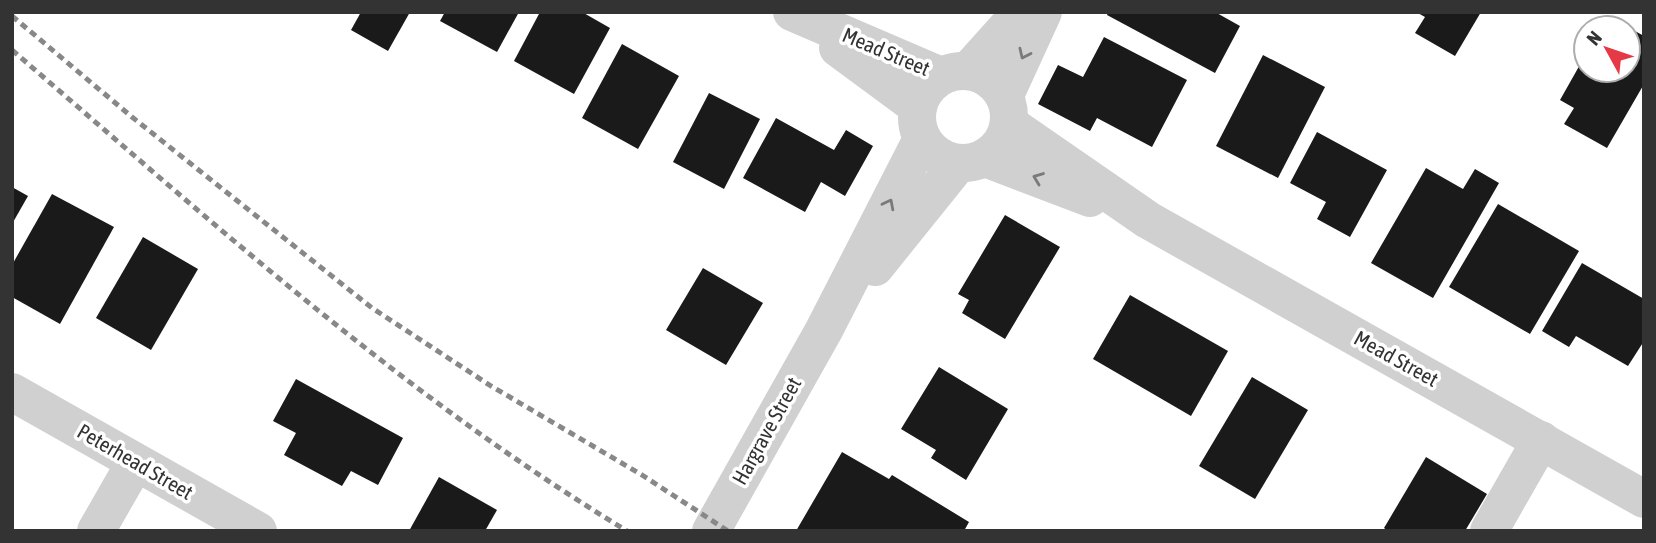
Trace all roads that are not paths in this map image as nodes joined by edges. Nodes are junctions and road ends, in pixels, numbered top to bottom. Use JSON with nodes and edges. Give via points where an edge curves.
{"nodes":[{"id":1,"x":791,"y":12,"type":"edge"},
{"id":2,"x":1021,"y":12,"type":"edge"},
{"id":3,"x":1043,"y":12,"type":"edge"},
{"id":4,"x":955,"y":73,"type":"junction"},
{"id":5,"x":1007,"y":110,"type":"junction"},
{"id":6,"x":920,"y":123,"type":"junction"},
{"id":7,"x":971,"y":162,"type":"junction"},
{"id":8,"x":1148,"y":220,"type":"junction"},
{"id":9,"x":824,"y":330,"type":"junction"},
{"id":10,"x":12,"y":391,"type":"edge"},
{"id":11,"x":1541,"y":440,"type":"junction"},
{"id":12,"x":135,"y":463,"type":"junction"},
{"id":13,"x":1644,"y":499,"type":"edge"},
{"id":14,"x":96,"y":531,"type":"edge"},
{"id":15,"x":258,"y":531,"type":"edge"},
{"id":16,"x":710,"y":531,"type":"edge"},
{"id":17,"x":1489,"y":531,"type":"edge"}],
"edges":[{"from":1,"to":4,"type":"street","name":"Mead Street"},
{"from":1,"to":6,"type":"street","name":"Mead Street"},
{"from":2,"to":4,"type":"street"},
{"from":3,"to":5,"type":"street","one_way":true},
{"from":4,"to":5,"type":"street","via":[[994,82]]},
{"from":4,"to":6,"type":"street","via":[[928,87]]},
{"from":5,"to":7,"type":"street","via":[[999,147]]},
{"from":5,"to":8,"type":"street","name":"Mead Street"},
{"from":6,"to":7,"type":"street","via":[[933,153]]},
{"from":9,"to":6,"type":"street","name":"Hargrave Street","one_way":true},
{"from":8,"to":7,"type":"street","name":"Mead Street","one_way":true},
{"from":7,"to":9,"type":"street","name":"Hargrave Street"},
{"from":8,"to":11,"type":"street","name":"Mead Street"},
{"from":9,"to":16,"type":"street","name":"Hargrave Street"},
{"from":10,"to":12,"type":"street","name":"Peterhead Street"},
{"from":11,"to":13,"type":"street","name":"Mead Street"},
{"from":11,"to":17,"type":"street"},
{"from":12,"to":14,"type":"street"},
{"from":12,"to":15,"type":"street","name":"Peterhead Street"}]}
